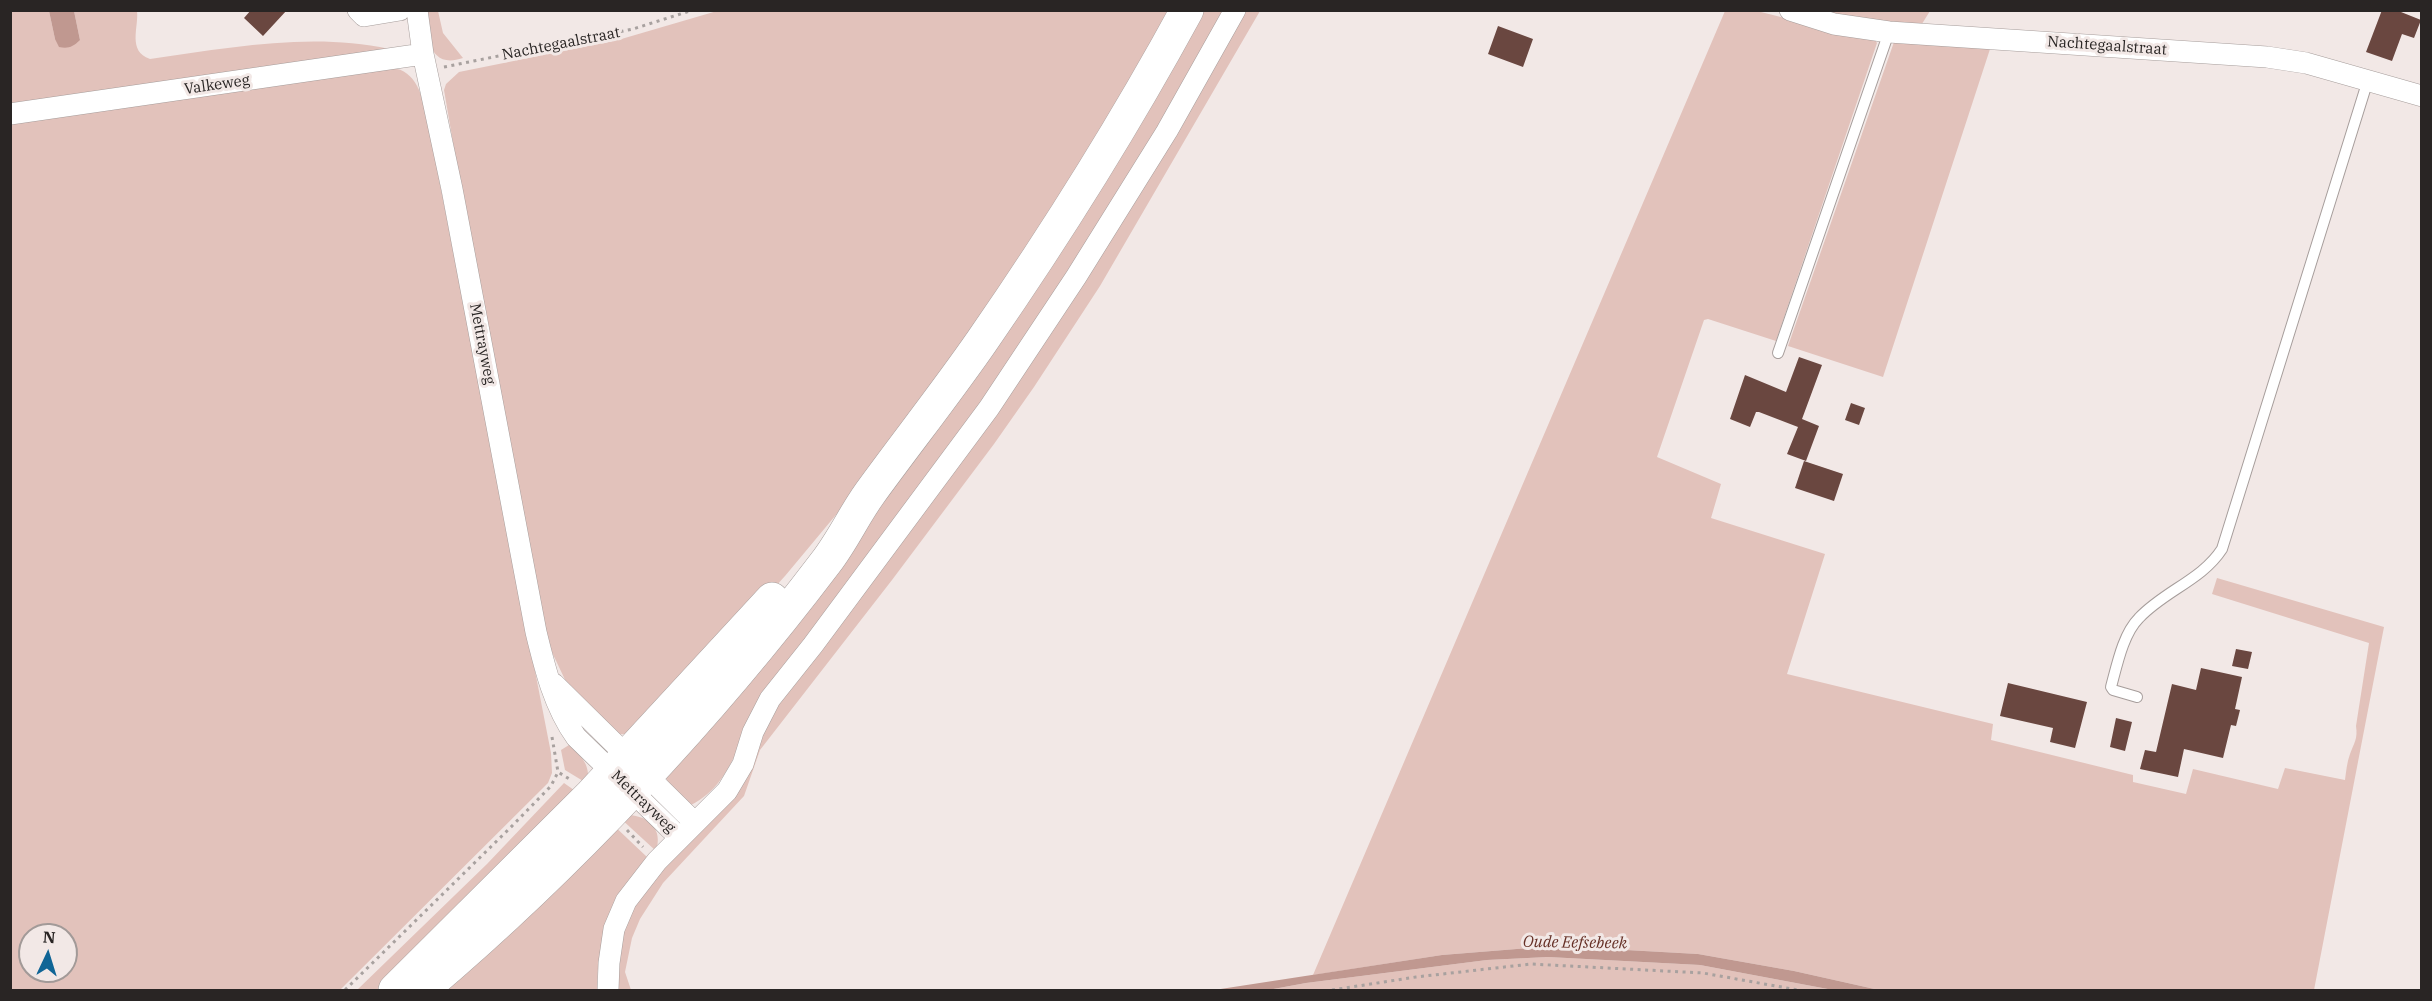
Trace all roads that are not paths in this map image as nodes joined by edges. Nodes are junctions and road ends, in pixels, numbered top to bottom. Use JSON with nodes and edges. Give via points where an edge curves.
{"nodes":[{"id":1,"x":358,"y":10,"type":"edge"},
{"id":2,"x":400,"y":10,"type":"edge"},
{"id":3,"x":417,"y":10,"type":"edge"},
{"id":4,"x":1187,"y":10,"type":"edge"},
{"id":5,"x":1235,"y":10,"type":"edge"},
{"id":6,"x":1790,"y":10,"type":"edge"},
{"id":7,"x":1889,"y":32,"type":"junction"},
{"id":8,"x":425,"y":62,"type":"junction"},
{"id":9,"x":2368,"y":80,"type":"junction"},
{"id":10,"x":2421,"y":96,"type":"edge"},
{"id":11,"x":10,"y":114,"type":"edge"},
{"id":12,"x":1778,"y":352,"type":"dead end"},
{"id":13,"x":2137,"y":697,"type":"dead end"},
{"id":14,"x":629,"y":774,"type":"junction"},
{"id":15,"x":688,"y":831,"type":"junction"},
{"id":16,"x":395,"y":990,"type":"edge"},
{"id":17,"x":422,"y":990,"type":"edge"},
{"id":18,"x":608,"y":990,"type":"edge"}],
"edges":[{"from":1,"to":2,"type":"street","via":[[364,16]]},
{"from":3,"to":8,"type":"street","name":"Mettrayweg"},
{"from":4,"to":14,"type":"main road","via":[[1128,116],[981,342],[867,496],[838,523],[772,599]]},
{"from":5,"to":15,"type":"street","via":[[1167,131],[1014,371],[770,699],[753,732],[743,764],[727,791]]},
{"from":6,"to":7,"type":"street","name":"Nachtegaalstraat","via":[[1834,24]]},
{"from":7,"to":9,"type":"street","name":"Nachtegaalstraat","via":[[2267,57]]},
{"from":7,"to":12,"type":"lane"},
{"from":8,"to":11,"type":"street","name":"Valkeweg"},
{"from":8,"to":14,"type":"street","name":"Mettrayweg","via":[[547,677]]},
{"from":9,"to":10,"type":"street","name":"Nachtegaalstraat"},
{"from":9,"to":13,"type":"lane","via":[[2222,549],[2204,569],[2139,617],[2129,634],[2111,687]]},
{"from":14,"to":15,"type":"street","name":"Mettrayweg"},
{"from":14,"to":16,"type":"main road"},
{"from":14,"to":17,"type":"main road","via":[[481,941]]},
{"from":15,"to":18,"type":"street","name":"Mettrayweg","via":[[657,861],[626,901],[614,929]]}]}
